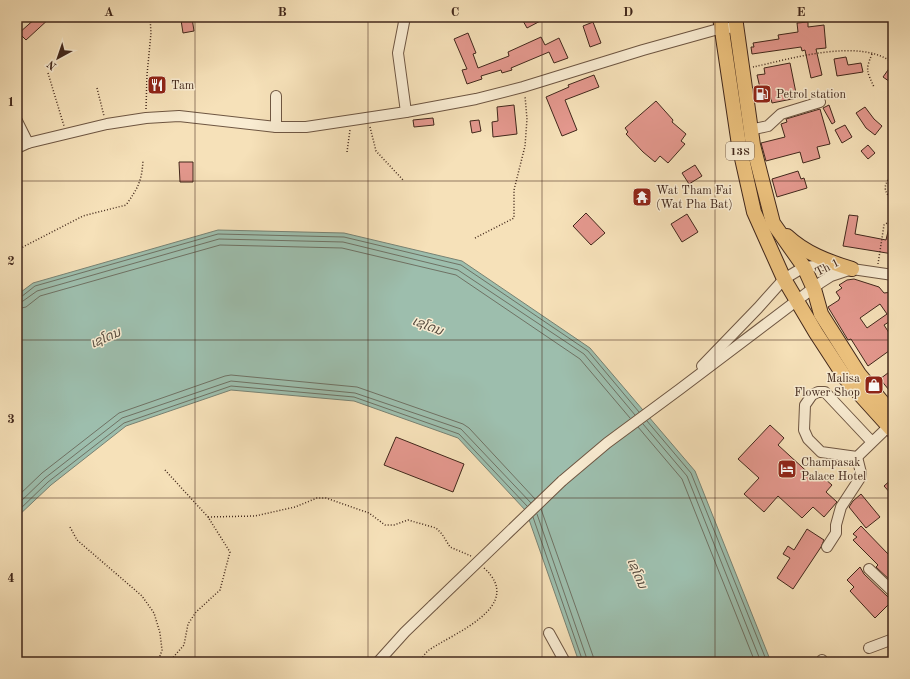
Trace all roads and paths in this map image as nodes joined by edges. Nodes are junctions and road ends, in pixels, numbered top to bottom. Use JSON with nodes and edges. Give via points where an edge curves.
{"nodes":[{"id":1,"x":150,"y":17,"type":"edge"},
{"id":2,"x":405,"y":17,"type":"edge"},
{"id":3,"x":736,"y":22,"type":"edge"},
{"id":4,"x":721,"y":23,"type":"edge"},
{"id":5,"x":873,"y":53,"type":"junction"},
{"id":6,"x":893,"y":63,"type":"edge"},
{"id":7,"x":741,"y":69,"type":"junction"},
{"id":8,"x":48,"y":73,"type":"dead end"},
{"id":9,"x":523,"y":87,"type":"junction"},
{"id":10,"x":874,"y":87,"type":"dead end"},
{"id":11,"x":97,"y":88,"type":"dead end"},
{"id":12,"x":276,"y":96,"type":"dead end"},
{"id":13,"x":820,"y":102,"type":"dead end"},
{"id":14,"x":406,"y":112,"type":"junction"},
{"id":15,"x":146,"y":118,"type":"junction"},
{"id":16,"x":368,"y":118,"type":"junction"},
{"id":17,"x":351,"y":120,"type":"junction"},
{"id":18,"x":17,"y":121,"type":"edge"},
{"id":19,"x":106,"y":124,"type":"junction"},
{"id":20,"x":276,"y":127,"type":"junction"},
{"id":21,"x":750,"y":130,"type":"junction"},
{"id":22,"x":67,"y":133,"type":"junction"},
{"id":23,"x":28,"y":143,"type":"junction"},
{"id":24,"x":17,"y":148,"type":"edge"},
{"id":25,"x":347,"y":152,"type":"dead end"},
{"id":26,"x":143,"y":160,"type":"dead end"},
{"id":27,"x":888,"y":180,"type":"dead end"},
{"id":28,"x":404,"y":181,"type":"dead end"},
{"id":29,"x":893,"y":202,"type":"edge"},
{"id":30,"x":893,"y":219,"type":"edge"},
{"id":31,"x":774,"y":223,"type":"junction"},
{"id":32,"x":475,"y":238,"type":"dead end"},
{"id":33,"x":17,"y":250,"type":"edge"},
{"id":34,"x":804,"y":267,"type":"junction"},
{"id":35,"x":852,"y":269,"type":"junction"},
{"id":36,"x":876,"y":272,"type":"junction"},
{"id":37,"x":893,"y":275,"type":"edge"},
{"id":38,"x":784,"y":279,"type":"junction"},
{"id":39,"x":814,"y":289,"type":"junction"},
{"id":40,"x":797,"y":302,"type":"junction"},
{"id":41,"x":680,"y":389,"type":"junction"},
{"id":42,"x":892,"y":424,"type":"edge"},
{"id":43,"x":872,"y":442,"type":"junction"},
{"id":44,"x":857,"y":457,"type":"junction"},
{"id":45,"x":164,"y":470,"type":"dead end"},
{"id":46,"x":208,"y":517,"type":"junction"},
{"id":47,"x":70,"y":527,"type":"dead end"},
{"id":48,"x":827,"y":547,"type":"dead end"},
{"id":49,"x":475,"y":560,"type":"dead end"},
{"id":50,"x":480,"y":565,"type":"dead end"},
{"id":51,"x":869,"y":569,"type":"dead end"},
{"id":52,"x":893,"y":592,"type":"edge"},
{"id":53,"x":549,"y":633,"type":"dead end"},
{"id":54,"x":893,"y":639,"type":"edge"},
{"id":55,"x":869,"y":648,"type":"dead end"},
{"id":56,"x":158,"y":662,"type":"edge"},
{"id":57,"x":169,"y":662,"type":"edge"},
{"id":58,"x":378,"y":662,"type":"edge"},
{"id":59,"x":419,"y":662,"type":"edge"},
{"id":60,"x":565,"y":662,"type":"edge"}],
"edges":[{"from":1,"to":15,"type":"path"},
{"from":2,"to":14,"type":"street","via":[[398,53]]},
{"from":3,"to":4,"type":"street"},
{"from":3,"to":7,"type":"highway","number":"13S"},
{"from":4,"to":9,"type":"street"},
{"from":4,"to":38,"type":"highway","number":"13S","via":[[739,145],[754,212]]},
{"from":5,"to":6,"type":"path"},
{"from":5,"to":7,"type":"path","via":[[854,50],[827,52]]},
{"from":5,"to":10,"type":"path","via":[[867,67]]},
{"from":7,"to":21,"type":"highway","number":"13S"},
{"from":8,"to":22,"type":"path"},
{"from":9,"to":14,"type":"street"},
{"from":9,"to":32,"type":"path","via":[[527,120],[525,146],[514,190],[514,218]]},
{"from":11,"to":19,"type":"path"},
{"from":12,"to":20,"type":"street"},
{"from":13,"to":21,"type":"street","via":[[781,114],[768,126]]},
{"from":14,"to":16,"type":"street"},
{"from":15,"to":19,"type":"street"},
{"from":15,"to":20,"type":"street","via":[[179,116]]},
{"from":16,"to":17,"type":"street"},
{"from":16,"to":28,"type":"path","via":[[376,152]]},
{"from":17,"to":20,"type":"street","via":[[306,127]]},
{"from":17,"to":25,"type":"path"},
{"from":18,"to":23,"type":"street"},
{"from":19,"to":22,"type":"street"},
{"from":21,"to":31,"type":"highway","number":"13S"},
{"from":22,"to":23,"type":"street"},
{"from":23,"to":24,"type":"street"},
{"from":26,"to":33,"type":"path","via":[[137,190],[126,205],[83,216]]},
{"from":27,"to":29,"type":"path","via":[[885,189]]},
{"from":30,"to":36,"type":"path","via":[[884,225]]},
{"from":31,"to":34,"type":"highway","number":"13S"},
{"from":31,"to":35,"type":"highway","via":[[790,239],[809,252]]},
{"from":34,"to":35,"type":"street","name":"Th 1","via":[[825,264]]},
{"from":34,"to":38,"type":"street"},
{"from":34,"to":39,"type":"highway","number":"13S"},
{"from":35,"to":36,"type":"street","name":"Th 1"},
{"from":35,"to":39,"type":"street","name":"Th 1","via":[[831,276]]},
{"from":36,"to":37,"type":"street","name":"Th 1"},
{"from":38,"to":40,"type":"highway","number":"13S"},
{"from":38,"to":41,"type":"street"},
{"from":39,"to":40,"type":"street","name":"Th 1"},
{"from":39,"to":42,"type":"highway","number":"13S","via":[[824,320]]},
{"from":40,"to":41,"type":"street","name":"Th 1"},
{"from":40,"to":42,"type":"highway","number":"13S","via":[[846,379]]},
{"from":41,"to":58,"type":"street","bridge":true,"via":[[607,443],[562,481],[405,632]]},
{"from":42,"to":43,"type":"street"},
{"from":43,"to":44,"type":"street"},
{"from":43,"to":44,"type":"street","via":[[825,392],[812,395],[805,405],[804,430],[808,439],[821,452]]},
{"from":44,"to":48,"type":"street","via":[[860,478],[841,508],[836,534]]},
{"from":45,"to":46,"type":"path"},
{"from":46,"to":49,"type":"path","via":[[255,516],[295,508],[317,498],[326,498],[369,513],[385,525],[408,520],[436,528],[450,547]]},
{"from":46,"to":57,"type":"path","via":[[230,552],[220,590],[196,612],[188,624],[184,645]]},
{"from":47,"to":56,"type":"path","via":[[77,540],[142,596],[154,613],[162,650]]},
{"from":50,"to":59,"type":"path","via":[[491,575],[497,592],[490,610],[427,651]]},
{"from":51,"to":52,"type":"street"},
{"from":53,"to":60,"type":"street"},
{"from":54,"to":55,"type":"street"}]}
